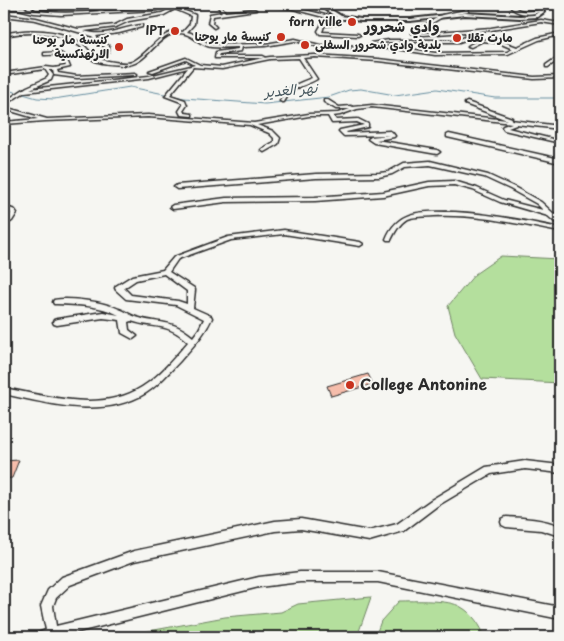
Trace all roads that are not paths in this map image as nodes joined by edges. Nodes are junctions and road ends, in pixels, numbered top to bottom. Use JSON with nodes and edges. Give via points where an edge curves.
{"nodes":[{"id":1,"x":79,"y":4,"type":"edge"},
{"id":2,"x":171,"y":4,"type":"edge"},
{"id":3,"x":182,"y":4,"type":"edge"},
{"id":4,"x":218,"y":4,"type":"edge"},
{"id":5,"x":252,"y":4,"type":"edge"},
{"id":6,"x":319,"y":4,"type":"edge"},
{"id":7,"x":447,"y":4,"type":"edge"},
{"id":8,"x":465,"y":4,"type":"edge"},
{"id":9,"x":510,"y":4,"type":"edge"},
{"id":10,"x":536,"y":4,"type":"edge"},
{"id":11,"x":435,"y":5,"type":"dead end"},
{"id":12,"x":46,"y":6,"type":"edge"},
{"id":13,"x":62,"y":6,"type":"edge"},
{"id":14,"x":4,"y":8,"type":"edge"},
{"id":15,"x":21,"y":8,"type":"junction"},
{"id":16,"x":89,"y":8,"type":"dead end"},
{"id":17,"x":176,"y":8,"type":"junction"},
{"id":18,"x":254,"y":10,"type":"dead end"},
{"id":19,"x":541,"y":11,"type":"junction"},
{"id":20,"x":104,"y":12,"type":"junction"},
{"id":21,"x":224,"y":13,"type":"junction"},
{"id":22,"x":4,"y":15,"type":"edge"},
{"id":23,"x":58,"y":15,"type":"junction"},
{"id":24,"x":445,"y":16,"type":"junction"},
{"id":25,"x":339,"y":18,"type":"junction"},
{"id":26,"x":560,"y":24,"type":"edge"},
{"id":27,"x":141,"y":26,"type":"dead end"},
{"id":28,"x":214,"y":26,"type":"dead end"},
{"id":29,"x":78,"y":30,"type":"junction"},
{"id":30,"x":466,"y":30,"type":"junction"},
{"id":31,"x":185,"y":32,"type":"junction"},
{"id":32,"x":358,"y":34,"type":"dead end"},
{"id":33,"x":560,"y":34,"type":"edge"},
{"id":34,"x":4,"y":35,"type":"edge"},
{"id":35,"x":94,"y":35,"type":"junction"},
{"id":36,"x":443,"y":42,"type":"junction"},
{"id":37,"x":240,"y":45,"type":"junction"},
{"id":38,"x":454,"y":45,"type":"dead end"},
{"id":39,"x":470,"y":46,"type":"dead end"},
{"id":40,"x":354,"y":47,"type":"junction"},
{"id":41,"x":517,"y":49,"type":"junction"},
{"id":42,"x":45,"y":54,"type":"dead end"},
{"id":43,"x":300,"y":57,"type":"junction"},
{"id":44,"x":560,"y":57,"type":"edge"},
{"id":45,"x":270,"y":58,"type":"junction"},
{"id":46,"x":100,"y":61,"type":"junction"},
{"id":47,"x":198,"y":65,"type":"junction"},
{"id":48,"x":192,"y":66,"type":"junction"},
{"id":49,"x":547,"y":66,"type":"dead end"},
{"id":50,"x":46,"y":68,"type":"junction"},
{"id":51,"x":54,"y":69,"type":"junction"},
{"id":52,"x":4,"y":74,"type":"edge"},
{"id":53,"x":560,"y":77,"type":"edge"},
{"id":54,"x":25,"y":92,"type":"junction"},
{"id":55,"x":282,"y":101,"type":"dead end"},
{"id":56,"x":326,"y":101,"type":"dead end"},
{"id":57,"x":467,"y":103,"type":"dead end"},
{"id":58,"x":4,"y":104,"type":"edge"},
{"id":59,"x":363,"y":106,"type":"junction"},
{"id":60,"x":330,"y":115,"type":"junction"},
{"id":61,"x":48,"y":120,"type":"junction"},
{"id":62,"x":220,"y":121,"type":"junction"},
{"id":63,"x":517,"y":122,"type":"junction"},
{"id":64,"x":4,"y":123,"type":"edge"},
{"id":65,"x":248,"y":124,"type":"junction"},
{"id":66,"x":560,"y":128,"type":"edge"},
{"id":67,"x":449,"y":136,"type":"dead end"},
{"id":68,"x":560,"y":142,"type":"edge"},
{"id":69,"x":264,"y":150,"type":"dead end"},
{"id":70,"x":437,"y":152,"type":"dead end"},
{"id":71,"x":560,"y":161,"type":"edge"},
{"id":72,"x":177,"y":187,"type":"dead end"},
{"id":73,"x":173,"y":207,"type":"dead end"},
{"id":74,"x":4,"y":208,"type":"edge"},
{"id":75,"x":550,"y":214,"type":"junction"},
{"id":76,"x":560,"y":217,"type":"edge"},
{"id":77,"x":4,"y":224,"type":"edge"},
{"id":78,"x":560,"y":224,"type":"edge"},
{"id":79,"x":560,"y":230,"type":"edge"},
{"id":80,"x":389,"y":239,"type":"dead end"},
{"id":81,"x":360,"y":244,"type":"dead end"},
{"id":82,"x":165,"y":272,"type":"junction"},
{"id":83,"x":57,"y":302,"type":"dead end"},
{"id":84,"x":190,"y":307,"type":"junction"},
{"id":85,"x":124,"y":318,"type":"junction"},
{"id":86,"x":135,"y":320,"type":"junction"},
{"id":87,"x":57,"y":322,"type":"dead end"},
{"id":88,"x":133,"y":336,"type":"dead end"},
{"id":89,"x":192,"y":342,"type":"junction"},
{"id":90,"x":4,"y":391,"type":"edge"},
{"id":91,"x":560,"y":469,"type":"edge"},
{"id":92,"x":506,"y":522,"type":"dead end"},
{"id":93,"x":560,"y":532,"type":"edge"},
{"id":94,"x":560,"y":613,"type":"edge"},
{"id":95,"x":47,"y":635,"type":"edge"}],
"edges":[{"from":1,"to":13,"type":"street"},
{"from":2,"to":20,"type":"street"},
{"from":3,"to":17,"type":"street"},
{"from":4,"to":21,"type":"street"},
{"from":5,"to":25,"type":"street","via":[[295,8]]},
{"from":6,"to":25,"type":"main road"},
{"from":7,"to":11,"type":"street"},
{"from":8,"to":24,"type":"street","via":[[467,11]]},
{"from":9,"to":19,"type":"street","via":[[520,12]]},
{"from":10,"to":19,"type":"main road"},
{"from":12,"to":13,"type":"street"},
{"from":12,"to":15,"type":"street"},
{"from":13,"to":23,"type":"street"},
{"from":14,"to":15,"type":"street"},
{"from":15,"to":23,"type":"street"},
{"from":16,"to":20,"type":"street"},
{"from":17,"to":29,"type":"street","via":[[116,26]]},
{"from":17,"to":31,"type":"street","via":[[193,15],[192,24]]},
{"from":18,"to":21,"type":"street"},
{"from":19,"to":24,"type":"main road","via":[[535,16],[520,17]]},
{"from":20,"to":23,"type":"street"},
{"from":21,"to":28,"type":"street","via":[[211,15],[210,23]]},
{"from":22,"to":29,"type":"street"},
{"from":24,"to":25,"type":"main road","via":[[410,20]]},
{"from":24,"to":30,"type":"street","via":[[413,33]]},
{"from":25,"to":32,"type":"street","via":[[335,23],[323,25],[321,33]]},
{"from":26,"to":30,"type":"street","via":[[545,21],[497,29]]},
{"from":27,"to":35,"type":"street"},
{"from":29,"to":35,"type":"street"},
{"from":30,"to":36,"type":"street","via":[[467,39]]},
{"from":31,"to":37,"type":"street","via":[[209,46]]},
{"from":31,"to":46,"type":"street","via":[[167,35],[134,63]]},
{"from":33,"to":41,"type":"street","via":[[538,39]]},
{"from":34,"to":46,"type":"street","via":[[23,31],[64,37],[78,42],[91,58]]},
{"from":35,"to":46,"type":"street","via":[[108,48]]},
{"from":36,"to":38,"type":"street"},
{"from":36,"to":40,"type":"street","via":[[389,41]]},
{"from":37,"to":40,"type":"street","via":[[295,40],[320,46]]},
{"from":37,"to":45,"type":"street","via":[[239,50],[217,54],[216,57]]},
{"from":39,"to":41,"type":"street","via":[[482,40],[500,42]]},
{"from":40,"to":41,"type":"street","via":[[443,54],[504,53]]},
{"from":42,"to":51,"type":"street","via":[[57,53],[67,62],[68,67]]},
{"from":43,"to":45,"type":"street"},
{"from":43,"to":53,"type":"street","via":[[378,60],[534,78]]},
{"from":43,"to":55,"type":"street","via":[[315,79],[297,84]]},
{"from":44,"to":49,"type":"street"},
{"from":45,"to":47,"type":"street","via":[[232,67]]},
{"from":47,"to":48,"type":"street"},
{"from":47,"to":51,"type":"street","via":[[186,59],[158,70],[79,77],[58,75]]},
{"from":48,"to":54,"type":"street","via":[[142,78]]},
{"from":48,"to":62,"type":"street","via":[[168,94],[183,101],[183,114],[202,115]]},
{"from":50,"to":51,"type":"street"},
{"from":50,"to":52,"type":"street"},
{"from":50,"to":54,"type":"street","via":[[51,76],[49,79]]},
{"from":54,"to":58,"type":"street"},
{"from":56,"to":59,"type":"street","via":[[338,108]]},
{"from":57,"to":63,"type":"street"},
{"from":58,"to":61,"type":"street"},
{"from":59,"to":60,"type":"street"},
{"from":59,"to":63,"type":"street"},
{"from":60,"to":65,"type":"street"},
{"from":60,"to":70,"type":"street","via":[[334,122],[358,120],[366,124],[362,128],[342,131],[346,135],[390,133],[392,136],[372,139]]},
{"from":61,"to":62,"type":"street","via":[[148,116]]},
{"from":61,"to":64,"type":"street"},
{"from":62,"to":65,"type":"street"},
{"from":63,"to":66,"type":"street"},
{"from":65,"to":69,"type":"street","via":[[276,136],[276,143]]},
{"from":66,"to":68,"type":"street","via":[[510,124],[505,127],[512,132]]},
{"from":67,"to":71,"type":"street"},
{"from":72,"to":75,"type":"street","via":[[316,176],[379,175],[404,165],[430,164],[486,176],[539,203]]},
{"from":73,"to":75,"type":"street","via":[[226,200],[383,194],[430,184],[454,183]]},
{"from":74,"to":77,"type":"street","via":[[14,213]]},
{"from":75,"to":76,"type":"street"},
{"from":75,"to":78,"type":"street"},
{"from":79,"to":80,"type":"street","via":[[504,218],[434,214],[407,217],[393,229]]},
{"from":81,"to":82,"type":"street","via":[[284,232],[230,238],[176,258]]},
{"from":82,"to":84,"type":"street","via":[[191,290]]},
{"from":82,"to":84,"type":"street","via":[[134,278],[118,288],[129,297]]},
{"from":83,"to":86,"type":"street","via":[[114,309]]},
{"from":84,"to":89,"type":"street","via":[[208,318],[202,332]]},
{"from":85,"to":86,"type":"street"},
{"from":85,"to":87,"type":"street","via":[[102,315]]},
{"from":85,"to":88,"type":"street","via":[[125,332]]},
{"from":86,"to":89,"type":"street","via":[[171,325]]},
{"from":89,"to":90,"type":"street","via":[[154,384],[122,400],[82,404]]},
{"from":91,"to":95,"type":"street","via":[[525,465],[489,470],[400,528],[369,536],[301,524],[275,526],[134,556],[66,581],[52,594],[47,606]]},
{"from":92,"to":93,"type":"street","via":[[553,528]]},
{"from":94,"to":95,"type":"street","via":[[378,577],[300,577],[259,582]]}]}
